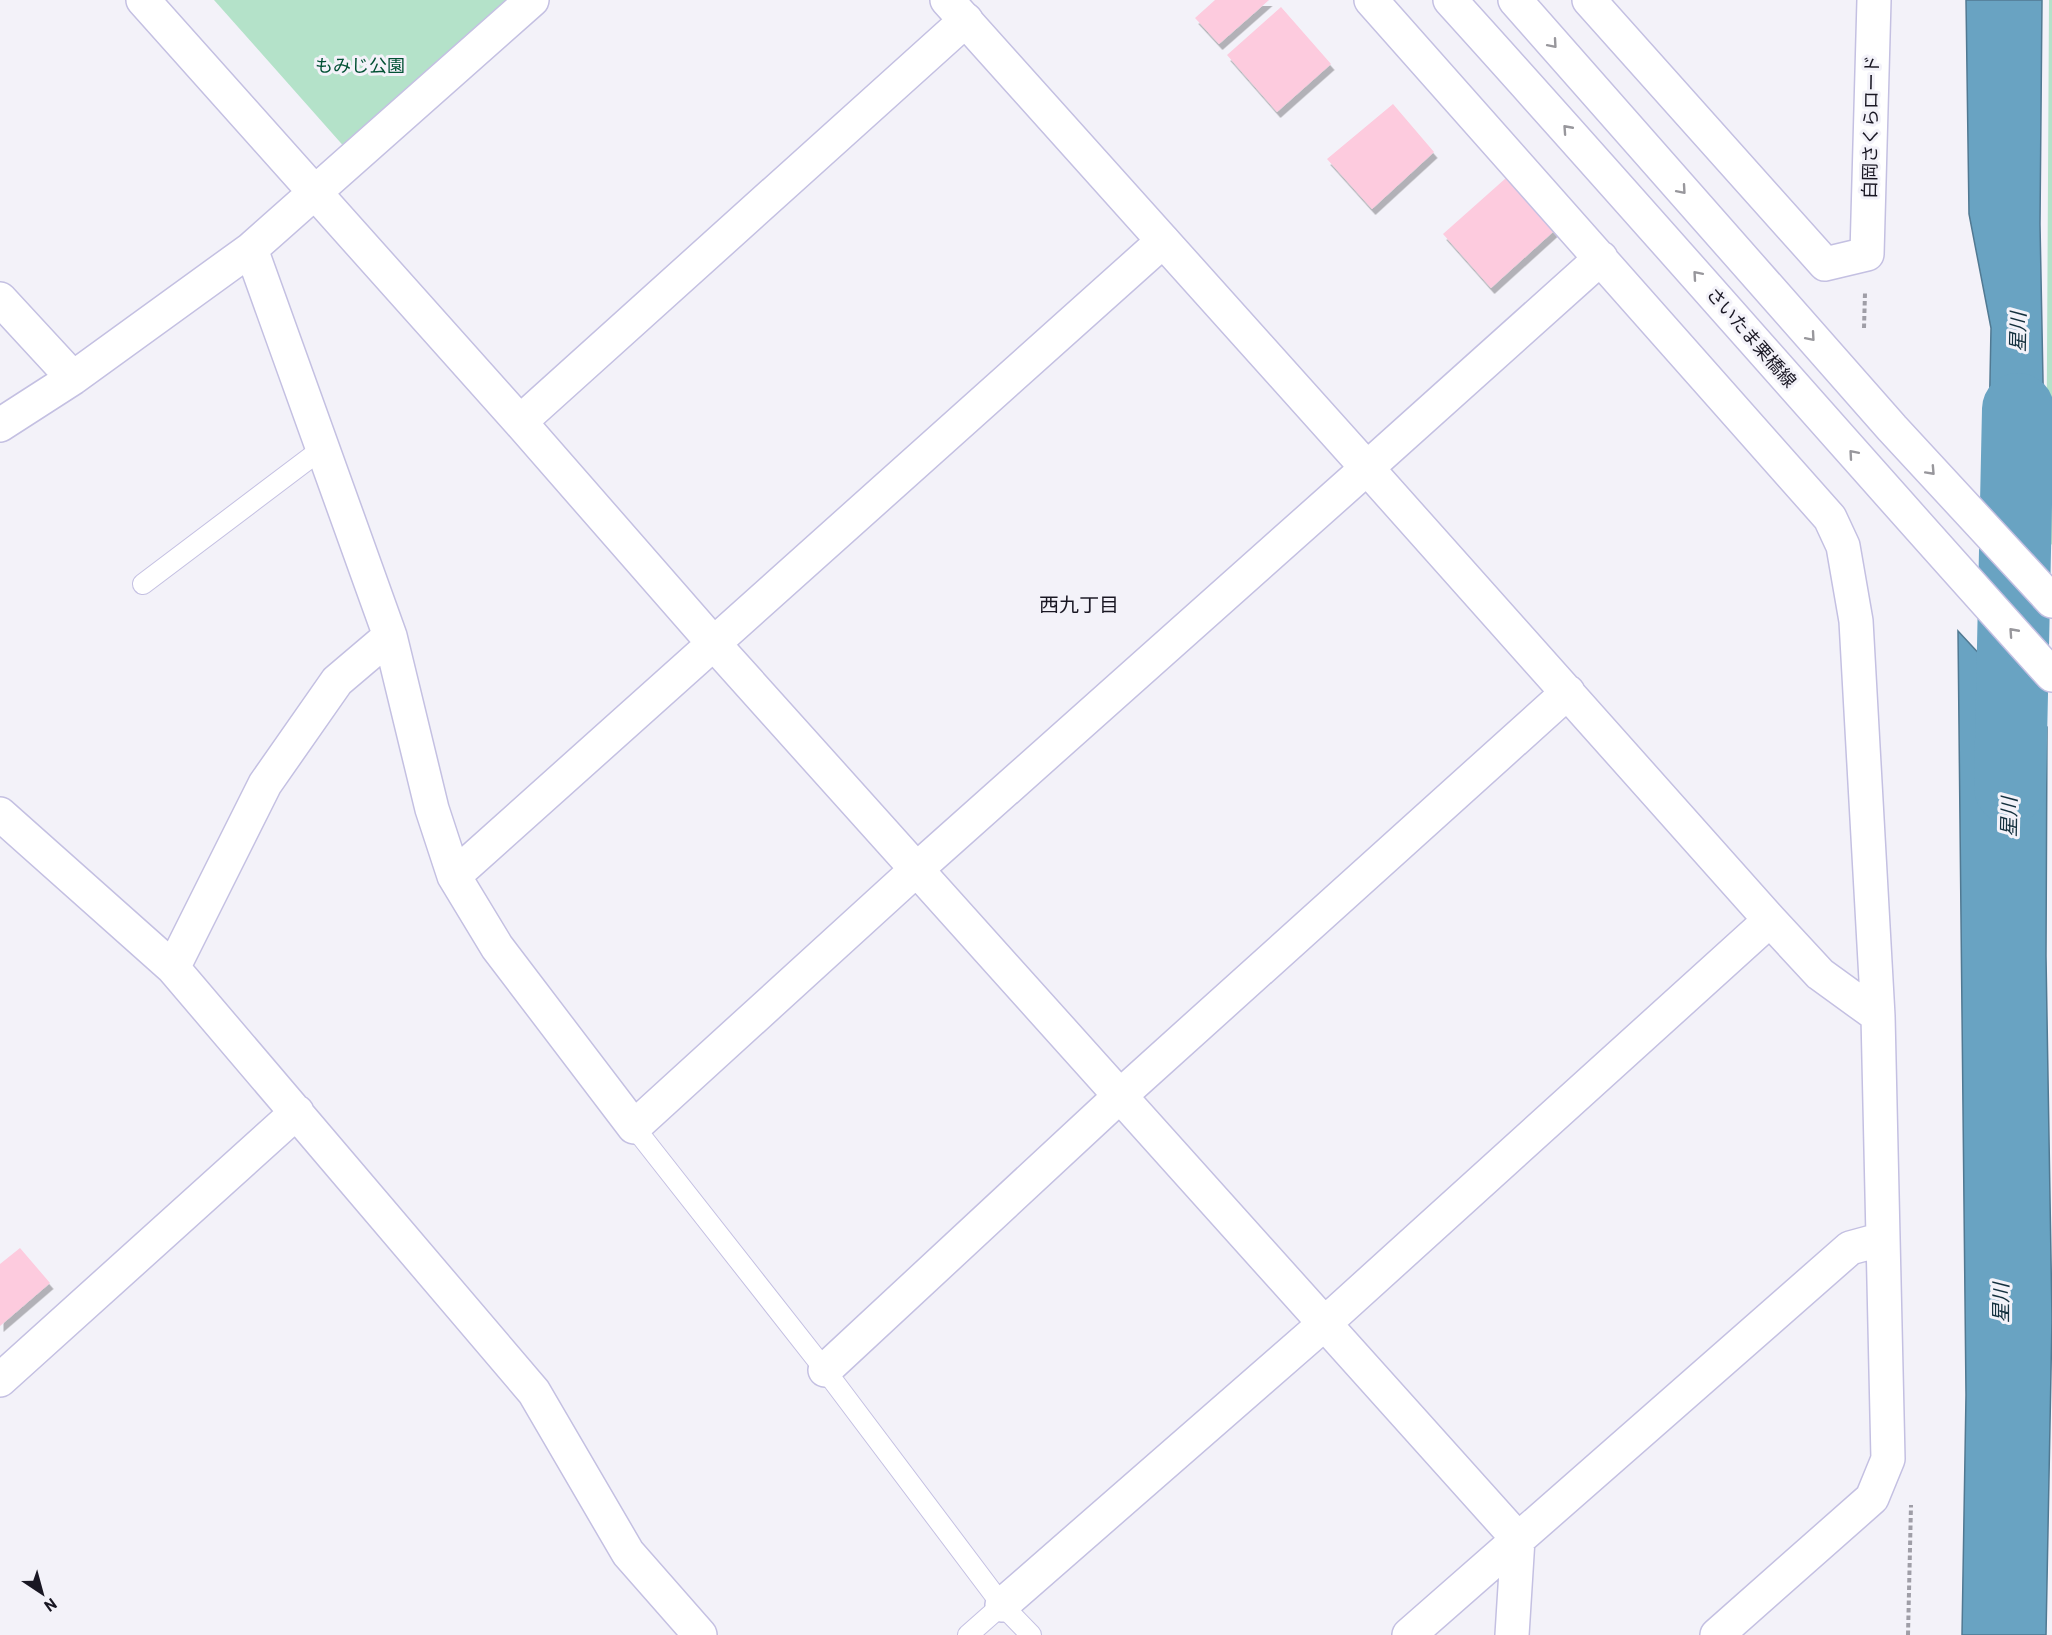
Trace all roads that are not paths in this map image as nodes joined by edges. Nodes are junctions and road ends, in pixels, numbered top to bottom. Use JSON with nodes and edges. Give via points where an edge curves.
{"nodes":[{"id":1,"x":142,"y":0,"type":"edge"},
{"id":2,"x":532,"y":0,"type":"edge"},
{"id":3,"x":1371,"y":0,"type":"edge"},
{"id":4,"x":1450,"y":0,"type":"edge"},
{"id":5,"x":1515,"y":0,"type":"edge"},
{"id":6,"x":1589,"y":0,"type":"edge"},
{"id":7,"x":1874,"y":0,"type":"edge"},
{"id":8,"x":956,"y":10,"type":"edge"},
{"id":9,"x":314,"y":194,"type":"junction"},
{"id":10,"x":1163,"y":241,"type":"junction"},
{"id":11,"x":251,"y":249,"type":"junction"},
{"id":12,"x":1601,"y":258,"type":"junction"},
{"id":13,"x":0,"y":299,"type":"edge"},
{"id":14,"x":73,"y":378,"type":"junction"},
{"id":15,"x":520,"y":422,"type":"junction"},
{"id":16,"x":0,"y":425,"type":"edge"},
{"id":17,"x":323,"y":448,"type":"junction"},
{"id":18,"x":1367,"y":468,"type":"junction"},
{"id":19,"x":143,"y":584,"type":"dead end"},
{"id":20,"x":2052,"y":601,"type":"edge"},
{"id":21,"x":390,"y":636,"type":"junction"},
{"id":22,"x":715,"y":645,"type":"junction"},
{"id":23,"x":2052,"y":675,"type":"edge"},
{"id":24,"x":1568,"y":692,"type":"junction"},
{"id":25,"x":0,"y":814,"type":"edge"},
{"id":26,"x":917,"y":869,"type":"junction"},
{"id":27,"x":454,"y":876,"type":"junction"},
{"id":28,"x":1770,"y":920,"type":"junction"},
{"id":29,"x":173,"y":968,"type":"junction"},
{"id":30,"x":1878,"y":1016,"type":"junction"},
{"id":31,"x":1121,"y":1095,"type":"junction"},
{"id":32,"x":297,"y":1112,"type":"junction"},
{"id":33,"x":634,"y":1127,"type":"junction"},
{"id":34,"x":1882,"y":1239,"type":"junction"},
{"id":35,"x":1324,"y":1324,"type":"junction"},
{"id":36,"x":825,"y":1370,"type":"junction"},
{"id":37,"x":0,"y":1380,"type":"edge"},
{"id":38,"x":1518,"y":1539,"type":"junction"},
{"id":39,"x":1002,"y":1605,"type":"junction"},
{"id":40,"x":700,"y":1635,"type":"edge"},
{"id":41,"x":968,"y":1635,"type":"edge"},
{"id":42,"x":1031,"y":1635,"type":"edge"},
{"id":43,"x":1409,"y":1635,"type":"edge"},
{"id":44,"x":1512,"y":1635,"type":"edge"},
{"id":45,"x":1717,"y":1635,"type":"edge"}],
"edges":[{"from":1,"to":9,"type":"street"},
{"from":2,"to":9,"type":"street"},
{"from":3,"to":12,"type":"street"},
{"from":23,"to":4,"type":"street","name":"さいたま栗橋線","one_way":true},
{"from":5,"to":20,"type":"street","one_way":true,"via":[[1892,428]]},
{"from":6,"to":7,"type":"street","name":"白岡さくらロード","via":[[1825,264],[1867,254]]},
{"from":8,"to":10,"type":"street"},
{"from":8,"to":15,"type":"street"},
{"from":9,"to":11,"type":"street"},
{"from":9,"to":15,"type":"street"},
{"from":10,"to":18,"type":"street"},
{"from":10,"to":22,"type":"street"},
{"from":11,"to":14,"type":"street"},
{"from":11,"to":17,"type":"street"},
{"from":12,"to":18,"type":"street"},
{"from":12,"to":30,"type":"street","via":[[1830,518],[1844,546],[1856,621]]},
{"from":13,"to":14,"type":"street"},
{"from":14,"to":16,"type":"street"},
{"from":15,"to":22,"type":"street"},
{"from":17,"to":19,"type":"lane"},
{"from":17,"to":21,"type":"street"},
{"from":18,"to":24,"type":"street"},
{"from":18,"to":26,"type":"street"},
{"from":21,"to":27,"type":"street","via":[[432,809]]},
{"from":21,"to":29,"type":"street","via":[[337,681],[266,784]]},
{"from":22,"to":26,"type":"street"},
{"from":22,"to":27,"type":"street"},
{"from":24,"to":28,"type":"street"},
{"from":24,"to":31,"type":"street"},
{"from":25,"to":29,"type":"street"},
{"from":26,"to":31,"type":"street"},
{"from":26,"to":33,"type":"street"},
{"from":27,"to":33,"type":"street","via":[[497,947]]},
{"from":28,"to":30,"type":"street","via":[[1820,974]]},
{"from":28,"to":35,"type":"street"},
{"from":29,"to":32,"type":"street"},
{"from":30,"to":34,"type":"street"},
{"from":31,"to":35,"type":"street"},
{"from":31,"to":36,"type":"street"},
{"from":32,"to":37,"type":"street"},
{"from":32,"to":40,"type":"street","via":[[534,1392],[628,1552]]},
{"from":33,"to":36,"type":"lane"},
{"from":34,"to":38,"type":"street","via":[[1850,1248]]},
{"from":34,"to":45,"type":"street","via":[[1888,1459],[1872,1498]]},
{"from":35,"to":38,"type":"street"},
{"from":35,"to":39,"type":"street"},
{"from":36,"to":39,"type":"lane"},
{"from":38,"to":43,"type":"street"},
{"from":38,"to":44,"type":"street"},
{"from":39,"to":41,"type":"lane"},
{"from":39,"to":42,"type":"lane"}]}
